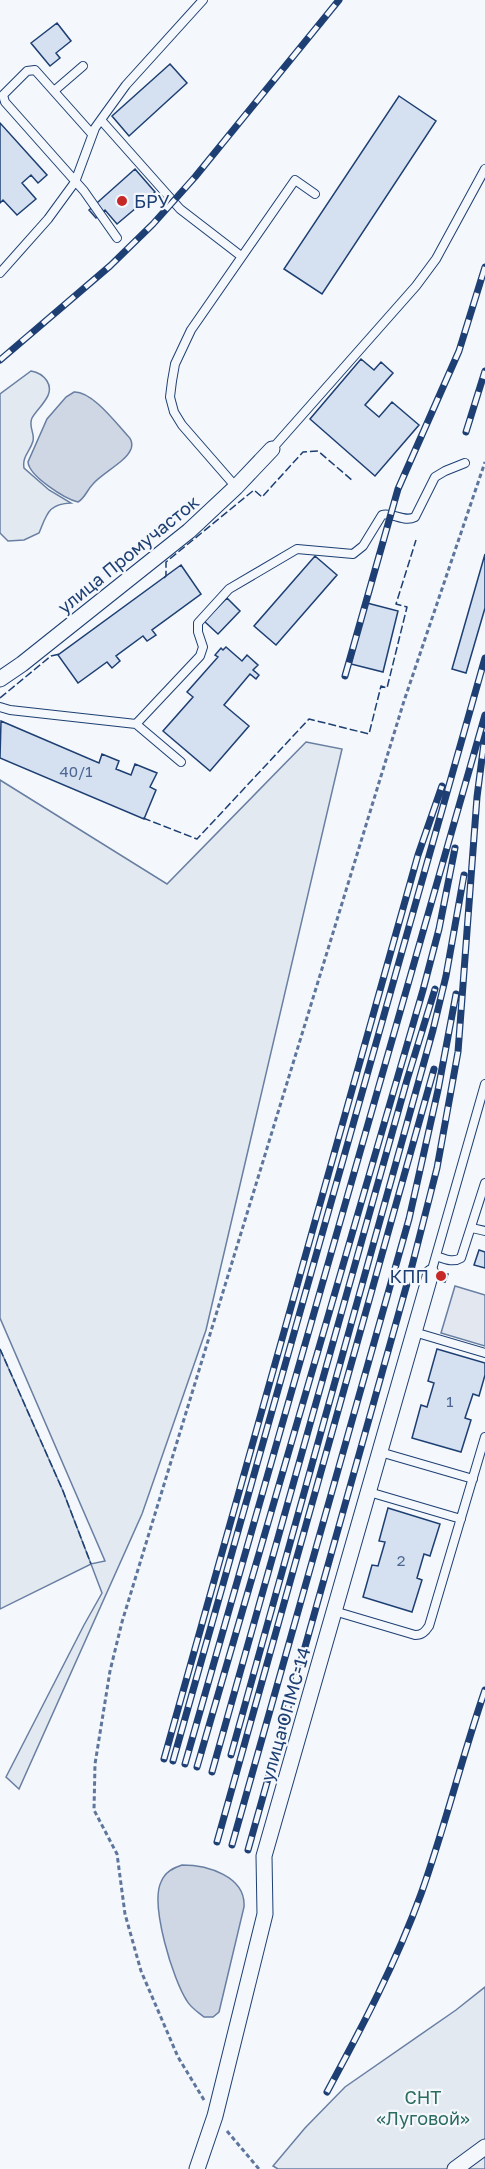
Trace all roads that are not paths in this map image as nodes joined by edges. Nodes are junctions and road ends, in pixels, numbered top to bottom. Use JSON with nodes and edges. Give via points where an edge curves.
{"nodes":[{"id":1,"x":204,"y":0,"type":"edge"},
{"id":2,"x":83,"y":66,"type":"dead end"},
{"id":3,"x":54,"y":91,"type":"junction"},
{"id":4,"x":100,"y":120,"type":"junction"},
{"id":5,"x":92,"y":134,"type":"junction"},
{"id":6,"x":485,"y":168,"type":"edge"},
{"id":7,"x":75,"y":182,"type":"junction"},
{"id":8,"x":315,"y":194,"type":"dead end"},
{"id":9,"x":117,"y":238,"type":"dead end"},
{"id":10,"x":241,"y":256,"type":"junction"},
{"id":11,"x":0,"y":273,"type":"edge"},
{"id":12,"x":272,"y":449,"type":"joint"},
{"id":13,"x":465,"y":463,"type":"dead end"},
{"id":14,"x":236,"y":488,"type":"junction"},
{"id":15,"x":0,"y":679,"type":"edge"},
{"id":16,"x":0,"y":707,"type":"edge"},
{"id":17,"x":136,"y":724,"type":"junction"},
{"id":18,"x":181,"y":762,"type":"dead end"},
{"id":19,"x":485,"y":1084,"type":"edge"},
{"id":20,"x":485,"y":1183,"type":"edge"},
{"id":21,"x":472,"y":1227,"type":"junction"},
{"id":22,"x":485,"y":1231,"type":"edge"},
{"id":23,"x":436,"y":1256,"type":"junction"},
{"id":24,"x":431,"y":1273,"type":"joint"},
{"id":25,"x":414,"y":1332,"type":"junction"},
{"id":26,"x":485,"y":1353,"type":"edge"},
{"id":27,"x":485,"y":1437,"type":"edge"},
{"id":28,"x":380,"y":1452,"type":"junction"},
{"id":29,"x":472,"y":1479,"type":"junction"},
{"id":30,"x":369,"y":1492,"type":"junction"},
{"id":31,"x":461,"y":1519,"type":"junction"},
{"id":32,"x":334,"y":1611,"type":"junction"},
{"id":33,"x":485,"y":2147,"type":"edge"},
{"id":34,"x":196,"y":2169,"type":"edge"},
{"id":35,"x":454,"y":2169,"type":"edge"}],
"edges":[{"from":1,"to":4,"type":"lane","via":[[126,85]]},
{"from":2,"to":3,"type":"lane"},
{"from":3,"to":5,"type":"lane"},
{"from":3,"to":7,"type":"lane","via":[[31,69],[7,89],[3,98]]},
{"from":4,"to":5,"type":"lane"},
{"from":4,"to":10,"type":"lane","via":[[180,209]]},
{"from":5,"to":7,"type":"lane"},
{"from":6,"to":12,"type":"lane","via":[[436,259],[416,286]]},
{"from":7,"to":9,"type":"lane"},
{"from":7,"to":11,"type":"lane"},
{"from":8,"to":10,"type":"lane","via":[[295,180]]},
{"from":10,"to":14,"type":"lane","via":[[182,347],[170,398],[182,425]]},
{"from":12,"to":14,"type":"street","name":"улица Промучасток"},
{"from":13,"to":17,"type":"lane","via":[[435,477],[415,517],[382,515],[353,555],[297,549],[229,589],[198,623],[203,647],[200,656]]},
{"from":14,"to":15,"type":"street","name":"улица Промучасток","via":[[189,531]]},
{"from":16,"to":17,"type":"lane"},
{"from":17,"to":18,"type":"lane"},
{"from":19,"to":23,"type":"lane"},
{"from":20,"to":21,"type":"lane"},
{"from":21,"to":22,"type":"lane"},
{"from":21,"to":23,"type":"lane","via":[[461,1258],[451,1261]]},
{"from":23,"to":24,"type":"lane"},
{"from":24,"to":25,"type":"street","name":"улица ОПМС-14"},
{"from":25,"to":26,"type":"lane"},
{"from":25,"to":28,"type":"street","name":"улица ОПМС-14"},
{"from":27,"to":29,"type":"lane"},
{"from":28,"to":29,"type":"lane"},
{"from":28,"to":30,"type":"street","name":"улица ОПМС-14"},
{"from":29,"to":31,"type":"lane"},
{"from":30,"to":31,"type":"lane"},
{"from":30,"to":32,"type":"street","name":"улица ОПМС-14"},
{"from":31,"to":32,"type":"lane","via":[[425,1632],[414,1635]]},
{"from":32,"to":34,"type":"street","name":"улица ОПМС-14","via":[[264,1856],[265,1914],[215,2116]]},
{"from":33,"to":35,"type":"street"}]}
